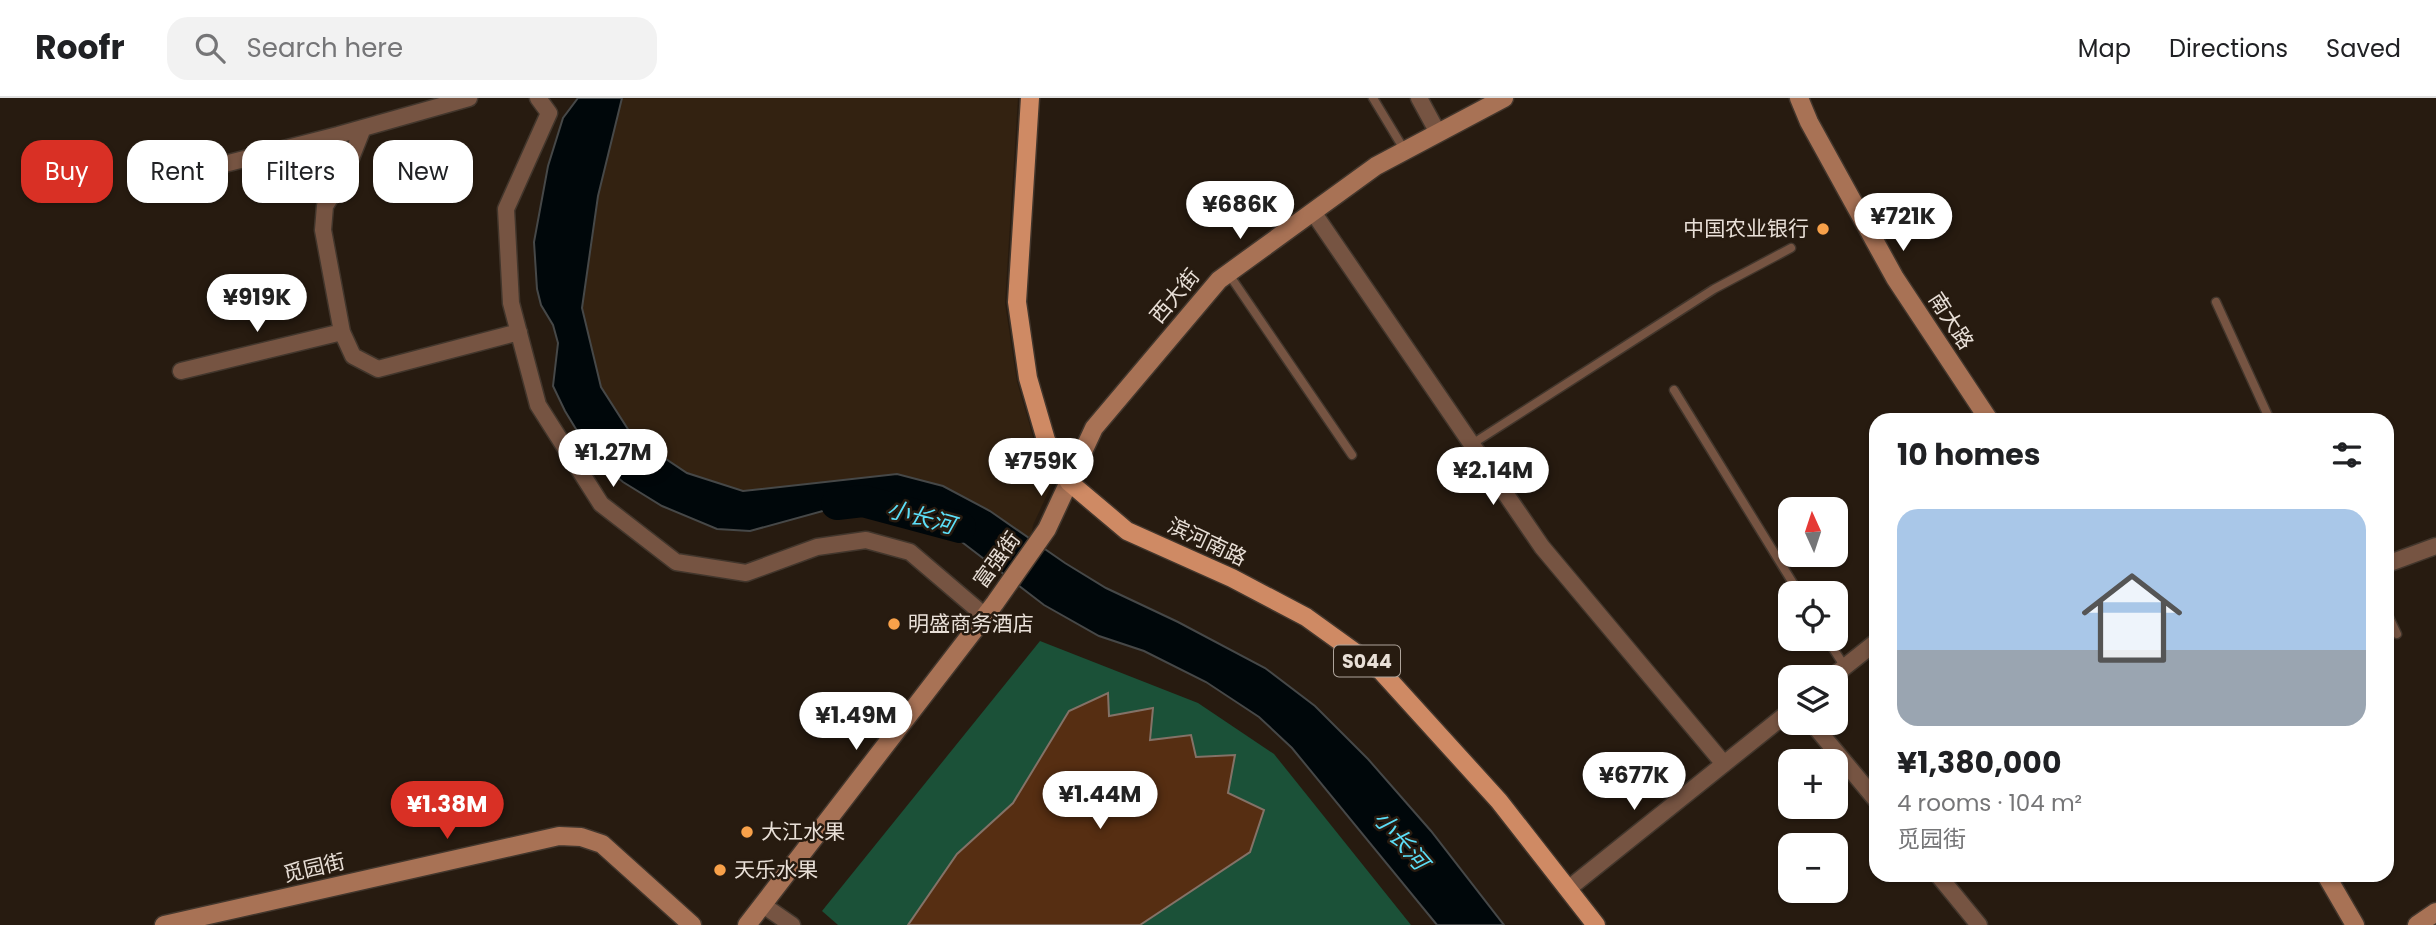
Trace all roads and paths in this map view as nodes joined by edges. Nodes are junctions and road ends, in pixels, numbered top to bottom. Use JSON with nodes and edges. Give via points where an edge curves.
{"nodes":[{"id":1,"x":469,"y":98,"type":"edge"},
{"id":2,"x":538,"y":98,"type":"edge"},
{"id":3,"x":1030,"y":98,"type":"edge"},
{"id":4,"x":1373,"y":98,"type":"edge"},
{"id":5,"x":1419,"y":98,"type":"edge"},
{"id":6,"x":1504,"y":98,"type":"edge"},
{"id":7,"x":1799,"y":98,"type":"edge"},
{"id":8,"x":363,"y":128,"type":"junction"},
{"id":9,"x":1438,"y":133,"type":"junction"},
{"id":10,"x":1405,"y":151,"type":"junction"},
{"id":11,"x":228,"y":163,"type":"edge"},
{"id":12,"x":1313,"y":212,"type":"junction"},
{"id":13,"x":1791,"y":248,"type":"dead end"},
{"id":14,"x":1228,"y":273,"type":"junction"},
{"id":15,"x":2216,"y":302,"type":"dead end"},
{"id":16,"x":342,"y":332,"type":"junction"},
{"id":17,"x":519,"y":332,"type":"junction"},
{"id":18,"x":181,"y":371,"type":"dead end"},
{"id":19,"x":1674,"y":390,"type":"dead end"},
{"id":20,"x":1984,"y":413,"type":"edge"},
{"id":21,"x":2267,"y":413,"type":"edge"},
{"id":22,"x":1472,"y":444,"type":"junction"},
{"id":23,"x":1352,"y":454,"type":"dead end"},
{"id":24,"x":1069,"y":482,"type":"junction"},
{"id":25,"x":2436,"y":546,"type":"edge"},
{"id":26,"x":2394,"y":561,"type":"edge"},
{"id":27,"x":1792,"y":581,"type":"edge"},
{"id":28,"x":990,"y":609,"type":"junction"},
{"id":29,"x":2394,"y":628,"type":"edge"},
{"id":30,"x":2397,"y":634,"type":"dead end"},
{"id":31,"x":1869,"y":648,"type":"edge"},
{"id":32,"x":1847,"y":665,"type":"edge"},
{"id":33,"x":1778,"y":720,"type":"edge"},
{"id":34,"x":1822,"y":735,"type":"edge"},
{"id":35,"x":1724,"y":764,"type":"junction"},
{"id":36,"x":1869,"y":792,"type":"edge"},
{"id":37,"x":1944,"y":882,"type":"edge"},
{"id":38,"x":2330,"y":882,"type":"edge"},
{"id":39,"x":1568,"y":889,"type":"junction"},
{"id":40,"x":762,"y":905,"type":"junction"},
{"id":41,"x":2436,"y":912,"type":"edge"},
{"id":42,"x":164,"y":925,"type":"edge"},
{"id":43,"x":692,"y":925,"type":"edge"},
{"id":44,"x":747,"y":925,"type":"edge"},
{"id":45,"x":792,"y":925,"type":"edge"},
{"id":46,"x":1596,"y":925,"type":"edge"},
{"id":47,"x":1979,"y":925,"type":"edge"},
{"id":48,"x":2355,"y":925,"type":"edge"},
{"id":49,"x":2417,"y":925,"type":"edge"}],
"edges":[{"from":1,"to":8,"type":"street"},
{"from":2,"to":17,"type":"street","via":[[549,113],[506,209],[511,303]]},
{"from":3,"to":24,"type":"main road","name":"滨河南路","number":"S044","via":[[1017,302],[1028,378],[1046,440]]},
{"from":4,"to":10,"type":"lane"},
{"from":5,"to":9,"type":"street"},
{"from":6,"to":9,"type":"street","name":"西大街"},
{"from":7,"to":20,"type":"street","name":"南大路","via":[[1895,278]]},
{"from":8,"to":11,"type":"street"},
{"from":8,"to":16,"type":"street","via":[[344,176],[324,206],[323,230]]},
{"from":9,"to":10,"type":"street","name":"西大街"},
{"from":10,"to":12,"type":"street","name":"西大街","via":[[1376,166]]},
{"from":12,"to":14,"type":"street","name":"西大街"},
{"from":12,"to":22,"type":"street"},
{"from":13,"to":22,"type":"lane","via":[[1714,289]]},
{"from":14,"to":23,"type":"lane"},
{"from":14,"to":24,"type":"street","name":"西大街","via":[[1094,428]]},
{"from":15,"to":21,"type":"lane"},
{"from":16,"to":17,"type":"street","via":[[353,356],[378,369]]},
{"from":16,"to":18,"type":"street"},
{"from":17,"to":28,"type":"street","via":[[538,405],[601,504],[676,562],[746,573],[817,547],[866,540],[910,552]]},
{"from":19,"to":27,"type":"lane"},
{"from":22,"to":35,"type":"street","via":[[1542,547]]},
{"from":24,"to":28,"type":"street","name":"富强街","via":[[1047,529]]},
{"from":24,"to":39,"type":"main road","name":"滨河南路","number":"S044","via":[[1127,531],[1306,617],[1381,671],[1499,801]]},
{"from":25,"to":26,"type":"street"},
{"from":28,"to":40,"type":"street","name":"富强街"},
{"from":29,"to":30,"type":"lane"},
{"from":31,"to":32,"type":"street"},
{"from":33,"to":35,"type":"street"},
{"from":34,"to":36,"type":"street"},
{"from":35,"to":39,"type":"street"},
{"from":37,"to":47,"type":"street"},
{"from":38,"to":48,"type":"street"},
{"from":39,"to":46,"type":"main road","name":"滨河南路","number":"S044"},
{"from":40,"to":44,"type":"street","name":"富强街"},
{"from":40,"to":45,"type":"street"},
{"from":41,"to":49,"type":"street"},
{"from":42,"to":43,"type":"street","name":"觅园街","via":[[559,835],[602,844]]}]}
